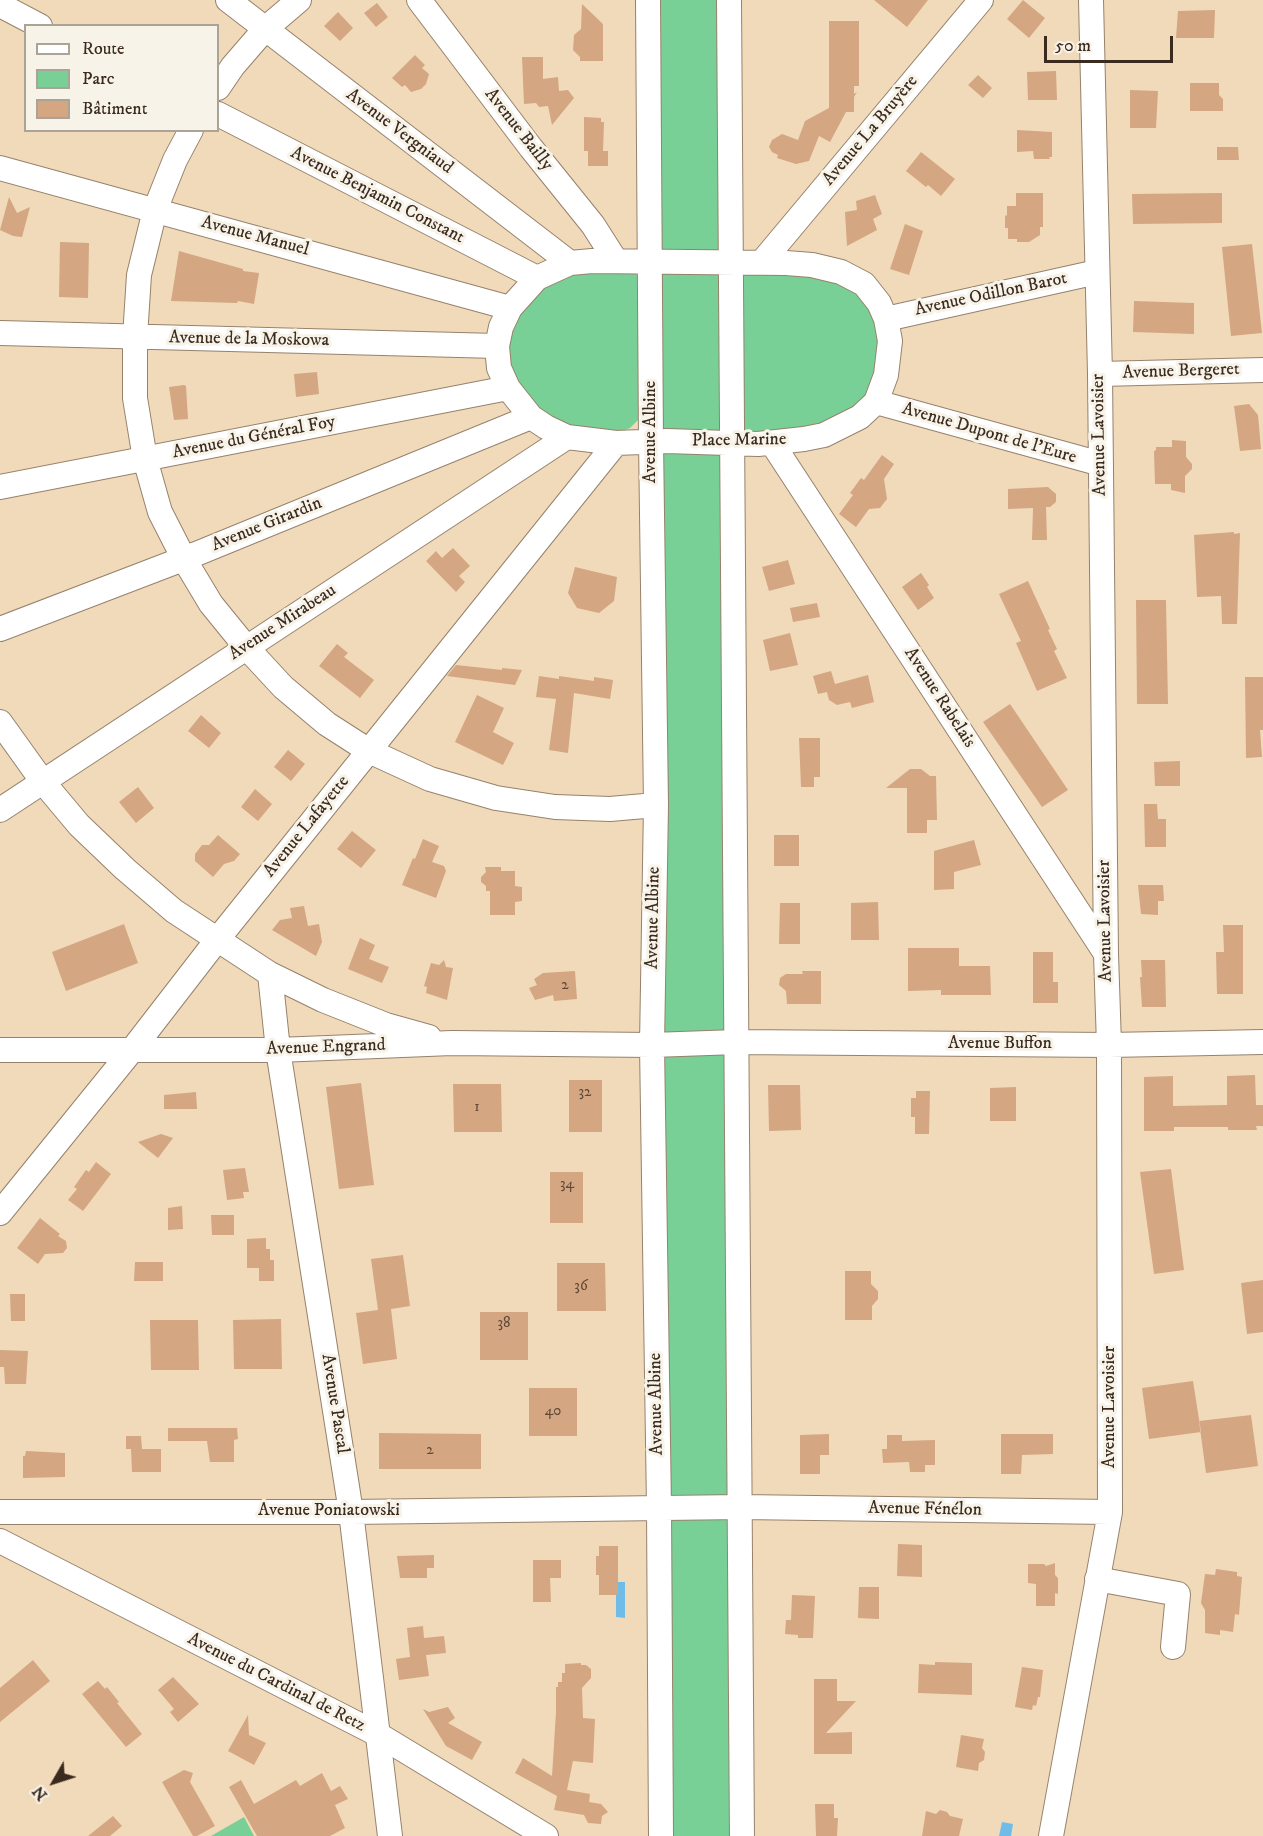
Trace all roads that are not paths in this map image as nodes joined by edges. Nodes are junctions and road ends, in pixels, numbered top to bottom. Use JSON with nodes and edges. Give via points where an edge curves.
{"nodes":[{"id":1,"x":228,"y":0,"type":"edge"},
{"id":2,"x":299,"y":0,"type":"edge"},
{"id":3,"x":419,"y":0,"type":"edge"},
{"id":4,"x":648,"y":0,"type":"edge"},
{"id":5,"x":729,"y":0,"type":"edge"},
{"id":6,"x":981,"y":0,"type":"edge"},
{"id":7,"x":1091,"y":0,"type":"edge"},
{"id":8,"x":0,"y":5,"type":"edge"},
{"id":9,"x":36,"y":24,"type":"edge"},
{"id":10,"x":265,"y":29,"type":"junction"},
{"id":11,"x":219,"y":87,"type":"edge"},
{"id":12,"x":219,"y":115,"type":"edge"},
{"id":13,"x":190,"y":132,"type":"edge"},
{"id":14,"x":0,"y":168,"type":"edge"},
{"id":15,"x":155,"y":210,"type":"junction"},
{"id":16,"x":616,"y":261,"type":"junction"},
{"id":17,"x":650,"y":261,"type":"junction"},
{"id":18,"x":570,"y":262,"type":"junction"},
{"id":19,"x":762,"y":262,"type":"junction"},
{"id":20,"x":732,"y":263,"type":"junction"},
{"id":21,"x":1097,"y":272,"type":"junction"},
{"id":22,"x":537,"y":278,"type":"junction"},
{"id":23,"x":510,"y":308,"type":"junction"},
{"id":24,"x":886,"y":319,"type":"junction"},
{"id":25,"x":0,"y":333,"type":"edge"},
{"id":26,"x":135,"y":337,"type":"junction"},
{"id":27,"x":497,"y":346,"type":"junction"},
{"id":28,"x":1263,"y":370,"type":"edge"},
{"id":29,"x":1100,"y":374,"type":"junction"},
{"id":30,"x":508,"y":388,"type":"junction"},
{"id":31,"x":876,"y":402,"type":"junction"},
{"id":32,"x":531,"y":417,"type":"junction"},
{"id":33,"x":567,"y":437,"type":"junction"},
{"id":34,"x":651,"y":441,"type":"junction"},
{"id":35,"x":616,"y":442,"type":"junction"},
{"id":36,"x":732,"y":442,"type":"junction"},
{"id":37,"x":772,"y":442,"type":"junction"},
{"id":38,"x":146,"y":459,"type":"junction"},
{"id":39,"x":1101,"y":465,"type":"junction"},
{"id":40,"x":0,"y":487,"type":"edge"},
{"id":41,"x":184,"y":559,"type":"junction"},
{"id":42,"x":0,"y":630,"type":"edge"},
{"id":43,"x":246,"y":647,"type":"junction"},
{"id":44,"x":0,"y":722,"type":"edge"},
{"id":45,"x":369,"y":751,"type":"junction"},
{"id":46,"x":43,"y":782,"type":"junction"},
{"id":47,"x":656,"y":806,"type":"junction"},
{"id":48,"x":0,"y":810,"type":"edge"},
{"id":49,"x":217,"y":940,"type":"junction"},
{"id":50,"x":1106,"y":954,"type":"junction"},
{"id":51,"x":270,"y":974,"type":"junction"},
{"id":52,"x":736,"y":1042,"type":"junction"},
{"id":53,"x":1263,"y":1042,"type":"edge"},
{"id":54,"x":452,"y":1043,"type":"junction"},
{"id":55,"x":652,"y":1045,"type":"junction"},
{"id":56,"x":1108,"y":1045,"type":"junction"},
{"id":57,"x":0,"y":1050,"type":"edge"},
{"id":58,"x":132,"y":1050,"type":"junction"},
{"id":59,"x":278,"y":1050,"type":"junction"},
{"id":60,"x":0,"y":1213,"type":"edge"},
{"id":61,"x":741,"y":1507,"type":"junction"},
{"id":62,"x":659,"y":1508,"type":"junction"},
{"id":63,"x":0,"y":1512,"type":"edge"},
{"id":64,"x":351,"y":1512,"type":"junction"},
{"id":65,"x":1110,"y":1512,"type":"junction"},
{"id":66,"x":0,"y":1541,"type":"edge"},
{"id":67,"x":1098,"y":1579,"type":"junction"},
{"id":68,"x":1173,"y":1647,"type":"dead end"},
{"id":69,"x":379,"y":1735,"type":"junction"},
{"id":70,"x":390,"y":1836,"type":"edge"},
{"id":71,"x":546,"y":1836,"type":"edge"},
{"id":72,"x":661,"y":1836,"type":"edge"},
{"id":73,"x":742,"y":1836,"type":"edge"},
{"id":74,"x":1051,"y":1836,"type":"edge"}],
"edges":[{"from":1,"to":10,"type":"street","name":"Avenue Vergniaud"},
{"from":2,"to":10,"type":"street"},
{"from":3,"to":16,"type":"street","name":"Avenue Bailly","via":[[593,225]]},
{"from":4,"to":17,"type":"street","name":"Avenue Albine"},
{"from":5,"to":20,"type":"street"},
{"from":6,"to":19,"type":"street","name":"Avenue La Bruyère"},
{"from":7,"to":21,"type":"street","name":"Avenue Lavoisier"},
{"from":8,"to":9,"type":"street"},
{"from":10,"to":11,"type":"street"},
{"from":10,"to":18,"type":"street","name":"Avenue Vergniaud"},
{"from":12,"to":22,"type":"street","name":"Avenue Benjamin Constant"},
{"from":13,"to":15,"type":"street"},
{"from":14,"to":15,"type":"street","name":"Avenue Manuel"},
{"from":15,"to":23,"type":"street","name":"Avenue Manuel"},
{"from":15,"to":26,"type":"street","via":[[140,275]]},
{"from":16,"to":17,"type":"street","name":"Place Marine"},
{"from":16,"to":18,"type":"street","name":"Place Marine"},
{"from":17,"to":20,"type":"street","name":"Place Marine"},
{"from":17,"to":34,"type":"street","name":"Avenue Albine"},
{"from":18,"to":22,"type":"street","name":"Place Marine"},
{"from":19,"to":20,"type":"street","name":"Place Marine"},
{"from":19,"to":24,"type":"street","name":"Place Marine","via":[[812,265],[841,272],[864,284]]},
{"from":20,"to":36,"type":"street"},
{"from":21,"to":24,"type":"street","name":"Avenue Odillon Barot"},
{"from":21,"to":29,"type":"street","name":"Avenue Lavoisier"},
{"from":22,"to":23,"type":"street","name":"Place Marine"},
{"from":23,"to":27,"type":"street","name":"Place Marine"},
{"from":24,"to":31,"type":"street","name":"Place Marine","via":[[890,341],[886,375]]},
{"from":25,"to":26,"type":"street","name":"Avenue de la Moskowa"},
{"from":26,"to":27,"type":"street","name":"Avenue de la Moskowa"},
{"from":26,"to":38,"type":"street","via":[[135,398]]},
{"from":27,"to":30,"type":"street","name":"Place Marine","via":[[499,368]]},
{"from":28,"to":29,"type":"street","name":"Avenue Bergeret"},
{"from":29,"to":39,"type":"street","name":"Avenue Lavoisier"},
{"from":30,"to":32,"type":"street","name":"Place Marine"},
{"from":30,"to":38,"type":"street","name":"Avenue du Général Foy"},
{"from":31,"to":37,"type":"street","name":"Place Marine","via":[[860,417],[824,435]]},
{"from":31,"to":39,"type":"street","name":"Avenue Dupont de l'Eure"},
{"from":32,"to":33,"type":"street","name":"Place Marine"},
{"from":32,"to":41,"type":"street","name":"Avenue Girardin"},
{"from":33,"to":35,"type":"street","name":"Place Marine"},
{"from":33,"to":43,"type":"street","name":"Avenue Mirabeau"},
{"from":34,"to":35,"type":"street","name":"Place Marine"},
{"from":34,"to":36,"type":"street","name":"Place Marine"},
{"from":34,"to":47,"type":"street","name":"Avenue Albine"},
{"from":35,"to":45,"type":"street","name":"Avenue Lafayette"},
{"from":36,"to":37,"type":"street","name":"Place Marine"},
{"from":36,"to":52,"type":"street"},
{"from":37,"to":50,"type":"street","name":"Avenue Rabelais"},
{"from":38,"to":40,"type":"street","name":"Avenue du Général Foy"},
{"from":38,"to":41,"type":"street","via":[[160,512]]},
{"from":39,"to":50,"type":"street","name":"Avenue Lavoisier"},
{"from":41,"to":42,"type":"street","name":"Avenue Girardin"},
{"from":41,"to":43,"type":"street","via":[[212,604]]},
{"from":43,"to":45,"type":"street","via":[[327,724]]},
{"from":43,"to":46,"type":"street","name":"Avenue Mirabeau"},
{"from":44,"to":46,"type":"street"},
{"from":45,"to":47,"type":"street","via":[[430,779],[495,798],[555,807]]},
{"from":45,"to":49,"type":"street","name":"Avenue Lafayette"},
{"from":46,"to":48,"type":"street","name":"Avenue Mirabeau"},
{"from":46,"to":49,"type":"street","via":[[124,869],[174,911]]},
{"from":47,"to":55,"type":"street","name":"Avenue Albine"},
{"from":49,"to":51,"type":"street"},
{"from":49,"to":58,"type":"street","name":"Avenue Lafayette"},
{"from":50,"to":56,"type":"street","name":"Avenue Lavoisier"},
{"from":51,"to":54,"type":"street","via":[[386,1025]]},
{"from":51,"to":59,"type":"street","name":"Avenue Pascal"},
{"from":52,"to":55,"type":"street","name":"Avenue Buffon"},
{"from":52,"to":56,"type":"street","name":"Avenue Buffon"},
{"from":52,"to":61,"type":"street"},
{"from":53,"to":56,"type":"street","name":"Avenue Buffon"},
{"from":54,"to":55,"type":"street","name":"Avenue Engrand"},
{"from":54,"to":59,"type":"street","name":"Avenue Engrand"},
{"from":55,"to":62,"type":"street","name":"Avenue Albine"},
{"from":56,"to":65,"type":"street","name":"Avenue Lavoisier"},
{"from":57,"to":58,"type":"street","name":"Avenue Engrand"},
{"from":58,"to":59,"type":"street","name":"Avenue Engrand"},
{"from":58,"to":60,"type":"street","name":"Avenue Lafayette"},
{"from":59,"to":64,"type":"street","name":"Avenue Pascal"},
{"from":61,"to":62,"type":"street","name":"Avenue Fénélon"},
{"from":61,"to":65,"type":"street","name":"Avenue Fénélon"},
{"from":61,"to":73,"type":"street"},
{"from":62,"to":64,"type":"street","name":"Avenue Poniatowski"},
{"from":62,"to":72,"type":"street","name":"Avenue Albine"},
{"from":63,"to":64,"type":"street","name":"Avenue Poniatowski"},
{"from":64,"to":69,"type":"street","name":"Avenue Pascal"},
{"from":65,"to":67,"type":"street","name":"Avenue Lavoisier"},
{"from":66,"to":69,"type":"street","name":"Avenue du Cardinal de Retz"},
{"from":67,"to":68,"type":"street","via":[[1178,1594]]},
{"from":67,"to":74,"type":"street","name":"Avenue Lavoisier"},
{"from":69,"to":70,"type":"street","name":"Avenue Pascal"},
{"from":69,"to":71,"type":"street","name":"Avenue du Cardinal de Retz"}]}
